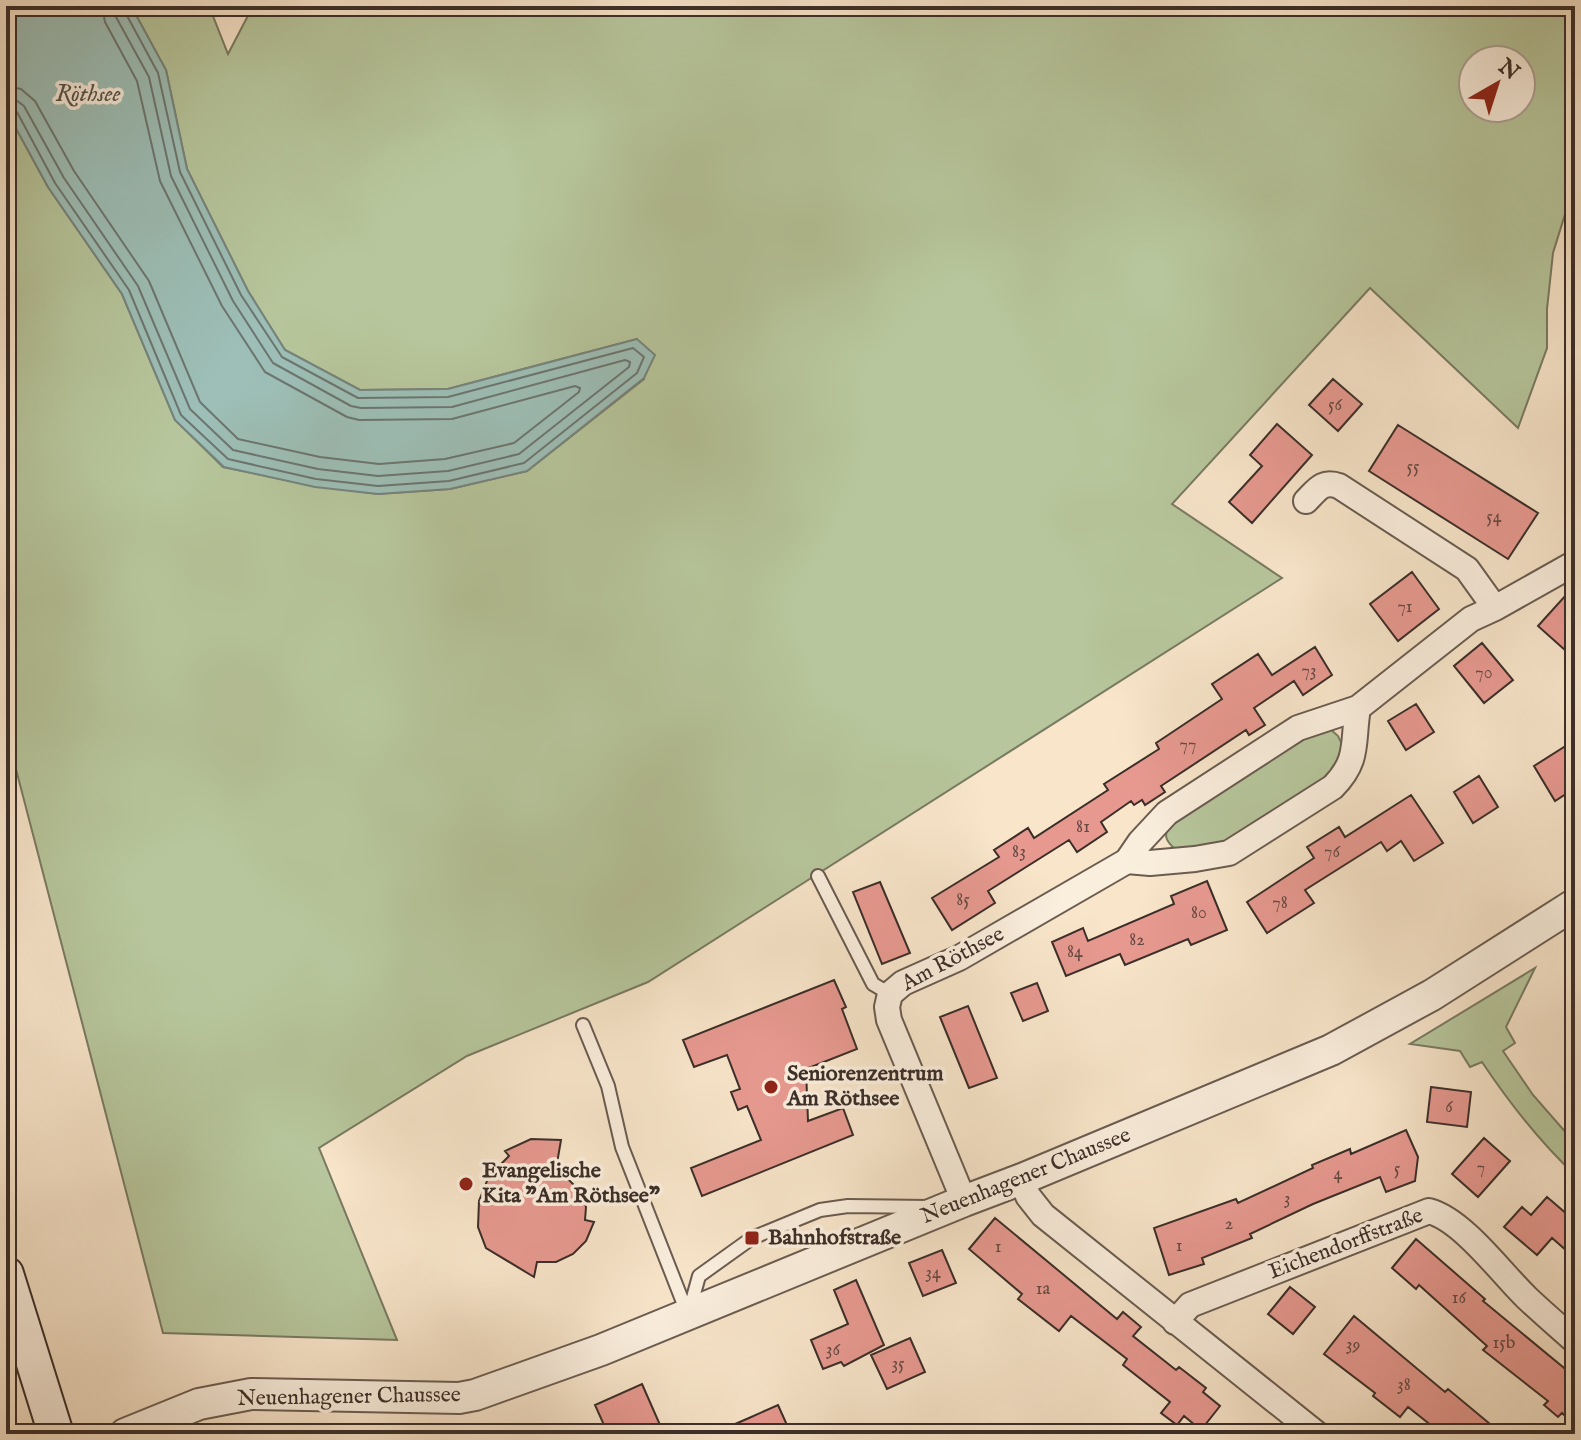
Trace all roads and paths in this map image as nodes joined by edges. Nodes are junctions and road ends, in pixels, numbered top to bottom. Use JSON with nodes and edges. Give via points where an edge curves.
{"nodes":[{"id":1,"x":1306,"y":501,"type":"dead end"},
{"id":2,"x":1575,"y":563,"type":"edge"},
{"id":3,"x":1495,"y":608,"type":"junction"},
{"id":4,"x":1358,"y":708,"type":"junction"},
{"id":5,"x":1127,"y":861,"type":"junction"},
{"id":6,"x":818,"y":876,"type":"dead end"},
{"id":7,"x":1575,"y":904,"type":"edge"},
{"id":8,"x":890,"y":994,"type":"junction"},
{"id":9,"x":583,"y":1025,"type":"dead end"},
{"id":10,"x":1022,"y":1179,"type":"junction"},
{"id":11,"x":953,"y":1205,"type":"junction"},
{"id":12,"x":6,"y":1274,"type":"edge"},
{"id":13,"x":688,"y":1315,"type":"junction"},
{"id":14,"x":1175,"y":1322,"type":"junction"},
{"id":15,"x":1575,"y":1341,"type":"edge"},
{"id":16,"x":56,"y":1434,"type":"edge"},
{"id":17,"x":125,"y":1434,"type":"edge"},
{"id":18,"x":1317,"y":1434,"type":"edge"}],
"edges":[{"from":1,"to":3,"type":"street","via":[[1323,484],[1339,486],[1467,569]]},
{"from":2,"to":3,"type":"street","name":"Am Röthsee"},
{"from":3,"to":4,"type":"street","name":"Am Röthsee","via":[[1471,619]]},
{"from":4,"to":5,"type":"street","name":"Am Röthsee","via":[[1298,728],[1167,813]]},
{"from":4,"to":5,"type":"street","via":[[1354,754],[1333,787],[1229,853]]},
{"from":5,"to":8,"type":"street","name":"Am Röthsee"},
{"from":6,"to":8,"type":"lane","via":[[873,984]]},
{"from":7,"to":10,"type":"street","name":"Neuenhagener Chaussee","via":[[1432,995],[1331,1050]]},
{"from":8,"to":11,"type":"street","name":"Am Röthsee","via":[[889,1020]]},
{"from":9,"to":13,"type":"lane","via":[[608,1086],[622,1147]]},
{"from":10,"to":11,"type":"street","name":"Neuenhagener Chaussee"},
{"from":10,"to":14,"type":"street","via":[[1043,1215]]},
{"from":11,"to":13,"type":"street","name":"Neuenhagener Chaussee"},
{"from":11,"to":13,"type":"lane","via":[[820,1210],[752,1238],[699,1276]]},
{"from":12,"to":16,"type":"main road"},
{"from":13,"to":17,"type":"street","name":"Neuenhagener Chaussee","via":[[475,1395],[251,1394],[199,1404]]},
{"from":14,"to":15,"type":"street","name":"Eichendorffstraße","via":[[1190,1305],[1429,1211],[1441,1214]]},
{"from":14,"to":18,"type":"street"}]}
